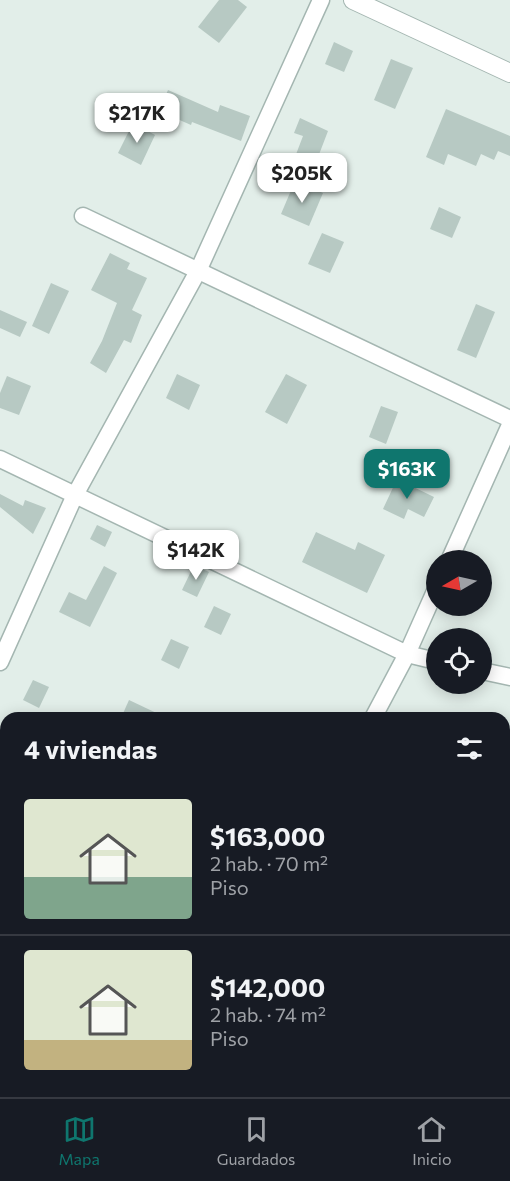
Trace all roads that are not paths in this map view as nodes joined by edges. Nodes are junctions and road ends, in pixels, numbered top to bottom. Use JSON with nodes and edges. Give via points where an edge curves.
{"nodes":[{"id":1,"x":321,"y":0,"type":"edge"},
{"id":2,"x":353,"y":0,"type":"edge"},
{"id":3,"x":510,"y":73,"type":"edge"},
{"id":4,"x":83,"y":216,"type":"dead end"},
{"id":5,"x":198,"y":271,"type":"junction"},
{"id":6,"x":510,"y":419,"type":"edge"},
{"id":7,"x":510,"y":425,"type":"edge"},
{"id":8,"x":0,"y":459,"type":"edge"},
{"id":9,"x":75,"y":495,"type":"junction"},
{"id":10,"x":454,"y":550,"type":"edge"},
{"id":11,"x":426,"y":611,"type":"edge"},
{"id":12,"x":407,"y":654,"type":"junction"},
{"id":13,"x":426,"y":659,"type":"edge"},
{"id":14,"x":0,"y":662,"type":"edge"},
{"id":15,"x":492,"y":673,"type":"edge"},
{"id":16,"x":510,"y":677,"type":"edge"},
{"id":17,"x":376,"y":712,"type":"edge"}],
"edges":[{"from":1,"to":5,"type":"street"},
{"from":2,"to":3,"type":"street"},
{"from":4,"to":5,"type":"street"},
{"from":5,"to":6,"type":"street"},
{"from":5,"to":9,"type":"street"},
{"from":7,"to":10,"type":"street"},
{"from":8,"to":9,"type":"street"},
{"from":9,"to":12,"type":"street"},
{"from":9,"to":14,"type":"street"},
{"from":11,"to":12,"type":"street"},
{"from":12,"to":13,"type":"street"},
{"from":12,"to":17,"type":"street"},
{"from":15,"to":16,"type":"street"}]}
